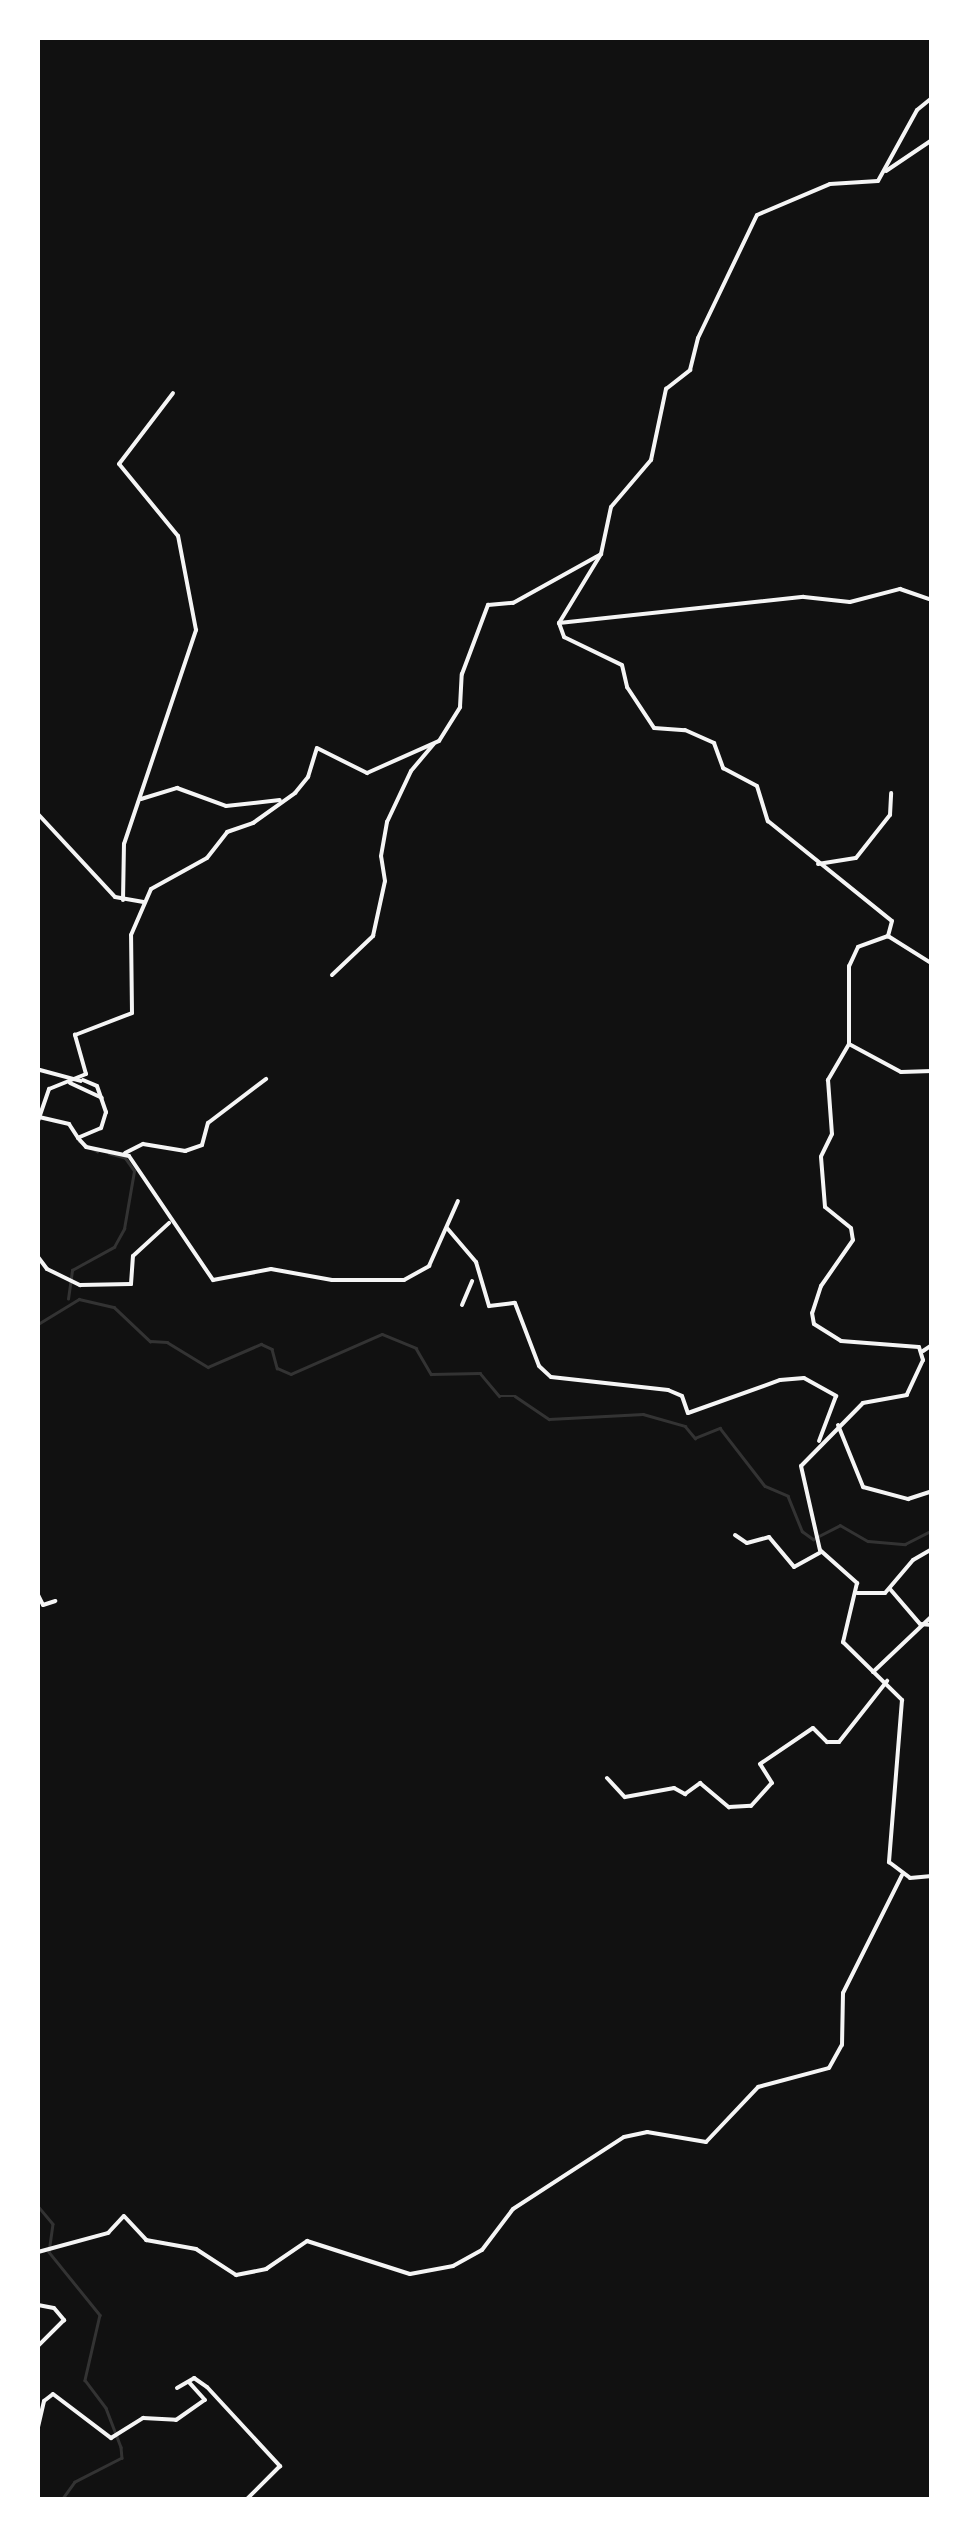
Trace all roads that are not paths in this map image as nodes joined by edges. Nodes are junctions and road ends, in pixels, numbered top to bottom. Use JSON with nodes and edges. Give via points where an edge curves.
{"nodes":[{"id":1,"x":932,"y":98,"type":"edge"},
{"id":2,"x":932,"y":140,"type":"edge"},
{"id":3,"x":883,"y":172,"type":"junction"},
{"id":4,"x":173,"y":392,"type":"dead end"},
{"id":5,"x":601,"y":554,"type":"junction"},
{"id":6,"x":932,"y":600,"type":"edge"},
{"id":7,"x":559,"y":623,"type":"junction"},
{"id":8,"x":434,"y":744,"type":"junction"},
{"id":9,"x":890,"y":793,"type":"dead end"},
{"id":10,"x":141,"y":799,"type":"junction"},
{"id":11,"x":282,"y":800,"type":"junction"},
{"id":12,"x":38,"y":814,"type":"edge"},
{"id":13,"x":818,"y":864,"type":"junction"},
{"id":14,"x":123,"y":900,"type":"junction"},
{"id":15,"x":144,"y":902,"type":"junction"},
{"id":16,"x":888,"y":936,"type":"junction"},
{"id":17,"x":930,"y":963,"type":"edge"},
{"id":18,"x":332,"y":975,"type":"dead end"},
{"id":19,"x":849,"y":1044,"type":"junction"},
{"id":20,"x":40,"y":1070,"type":"dead end"},
{"id":21,"x":932,"y":1072,"type":"edge"},
{"id":22,"x":266,"y":1079,"type":"dead end"},
{"id":23,"x":82,"y":1080,"type":"junction"},
{"id":24,"x":68,"y":1082,"type":"junction"},
{"id":25,"x":102,"y":1098,"type":"junction"},
{"id":26,"x":38,"y":1119,"type":"edge"},
{"id":27,"x":78,"y":1138,"type":"junction"},
{"id":28,"x":124,"y":1153,"type":"junction"},
{"id":29,"x":458,"y":1201,"type":"dead end"},
{"id":30,"x":169,"y":1223,"type":"junction"},
{"id":31,"x":445,"y":1226,"type":"junction"},
{"id":32,"x":38,"y":1256,"type":"edge"},
{"id":33,"x":472,"y":1280,"type":"dead end"},
{"id":34,"x":470,"y":1295,"type":"junction"},
{"id":35,"x":486,"y":1296,"type":"junction"},
{"id":36,"x":462,"y":1305,"type":"dead end"},
{"id":37,"x":932,"y":1346,"type":"edge"},
{"id":38,"x":923,"y":1351,"type":"junction"},
{"id":39,"x":838,"y":1425,"type":"junction"},
{"id":40,"x":816,"y":1445,"type":"junction"},
{"id":41,"x":932,"y":1491,"type":"edge"},
{"id":42,"x":735,"y":1535,"type":"dead end"},
{"id":43,"x":932,"y":1549,"type":"edge"},
{"id":44,"x":820,"y":1552,"type":"junction"},
{"id":45,"x":890,"y":1589,"type":"junction"},
{"id":46,"x":857,"y":1593,"type":"junction"},
{"id":47,"x":38,"y":1598,"type":"edge"},
{"id":48,"x":55,"y":1601,"type":"dead end"},
{"id":49,"x":932,"y":1616,"type":"edge"},
{"id":50,"x":920,"y":1624,"type":"junction"},
{"id":51,"x":932,"y":1625,"type":"edge"},
{"id":52,"x":873,"y":1672,"type":"junction"},
{"id":53,"x":887,"y":1681,"type":"junction"},
{"id":54,"x":606,"y":1778,"type":"dead end"},
{"id":55,"x":902,"y":1875,"type":"junction"},
{"id":56,"x":932,"y":1876,"type":"edge"},
{"id":57,"x":38,"y":2252,"type":"edge"},
{"id":58,"x":38,"y":2304,"type":"edge"},
{"id":59,"x":38,"y":2346,"type":"edge"},
{"id":60,"x":188,"y":2382,"type":"junction"},
{"id":61,"x":177,"y":2388,"type":"dead end"},
{"id":62,"x":38,"y":2427,"type":"edge"},
{"id":63,"x":246,"y":2500,"type":"edge"}],
"edges":[{"from":1,"to":3,"type":"street","via":[[917,110]]},
{"from":2,"to":3,"type":"street"},
{"from":3,"to":5,"type":"street","via":[[874,182],[830,184],[757,215],[698,338],[690,370],[666,390],[651,460],[611,507]]},
{"from":4,"to":10,"type":"street","via":[[119,464],[178,536],[195,622],[175,707]]},
{"from":5,"to":7,"type":"street"},
{"from":5,"to":8,"type":"street","via":[[513,603],[488,605],[462,674],[460,707]]},
{"from":6,"to":7,"type":"street","via":[[900,589],[850,602],[804,597]]},
{"from":7,"to":13,"type":"street","via":[[569,643],[622,665],[627,687],[654,728],[685,730],[714,743],[724,768],[756,786],[768,821]]},
{"from":8,"to":11,"type":"street","via":[[362,774],[317,748],[306,781]]},
{"from":8,"to":18,"type":"street","via":[[412,771],[385,828],[386,881],[374,934]]},
{"from":9,"to":13,"type":"street","via":[[890,815],[856,858]]},
{"from":10,"to":11,"type":"street","via":[[178,788],[226,806]]},
{"from":10,"to":14,"type":"street","via":[[122,853]]},
{"from":11,"to":15,"type":"street","via":[[253,823],[229,831],[207,858],[156,883]]},
{"from":12,"to":14,"type":"street"},
{"from":13,"to":16,"type":"street","via":[[889,912]]},
{"from":14,"to":15,"type":"street"},
{"from":15,"to":23,"type":"street","via":[[131,935],[132,1013],[75,1035],[87,1070]]},
{"from":16,"to":17,"type":"street"},
{"from":16,"to":19,"type":"street","via":[[853,955]]},
{"from":19,"to":21,"type":"street","via":[[901,1072]]},
{"from":19,"to":38,"type":"street","via":[[828,1080],[832,1134],[821,1156],[824,1207],[851,1228],[853,1240],[813,1300],[814,1324],[858,1347]]},
{"from":20,"to":23,"type":"street"},
{"from":22,"to":28,"type":"street","via":[[207,1124],[199,1146],[143,1144]]},
{"from":23,"to":24,"type":"street"},
{"from":23,"to":25,"type":"street","via":[[97,1086]]},
{"from":24,"to":25,"type":"street"},
{"from":24,"to":26,"type":"street","via":[[47,1090]]},
{"from":25,"to":27,"type":"street","via":[[100,1128]]},
{"from":26,"to":27,"type":"street","via":[[68,1124]]},
{"from":27,"to":28,"type":"street","via":[[91,1149]]},
{"from":28,"to":30,"type":"street"},
{"from":29,"to":31,"type":"street"},
{"from":30,"to":31,"type":"street","via":[[214,1280],[271,1269],[332,1280],[404,1280],[429,1266]]},
{"from":30,"to":32,"type":"street","via":[[133,1256],[131,1284],[80,1285],[47,1270]]},
{"from":31,"to":35,"type":"street","via":[[474,1260]]},
{"from":33,"to":34,"type":"street"},
{"from":34,"to":35,"type":"street"},
{"from":34,"to":36,"type":"street"},
{"from":35,"to":40,"type":"street","via":[[491,1307],[515,1303],[539,1366],[551,1377],[668,1390],[682,1396],[686,1413],[780,1380],[811,1380],[836,1396]]},
{"from":37,"to":38,"type":"street"},
{"from":38,"to":39,"type":"street","via":[[907,1395],[863,1403]]},
{"from":39,"to":40,"type":"street"},
{"from":39,"to":41,"type":"street","via":[[863,1487],[908,1500]]},
{"from":40,"to":44,"type":"street","via":[[801,1466]]},
{"from":42,"to":44,"type":"street","via":[[746,1542],[769,1537],[794,1567]]},
{"from":43,"to":45,"type":"street","via":[[913,1560]]},
{"from":44,"to":46,"type":"street","via":[[855,1581]]},
{"from":45,"to":46,"type":"street"},
{"from":45,"to":50,"type":"street"},
{"from":46,"to":52,"type":"street","via":[[842,1640]]},
{"from":47,"to":48,"type":"street","via":[[44,1605]]},
{"from":49,"to":50,"type":"street"},
{"from":50,"to":51,"type":"street"},
{"from":50,"to":52,"type":"street"},
{"from":52,"to":53,"type":"street"},
{"from":53,"to":54,"type":"street","via":[[841,1741],[829,1742],[813,1728],[760,1764],[772,1783],[751,1806],[729,1807],[700,1782],[685,1794],[669,1788],[625,1798]]},
{"from":53,"to":55,"type":"street","via":[[902,1706],[888,1853]]},
{"from":55,"to":56,"type":"street"},
{"from":55,"to":57,"type":"street","via":[[843,1993],[842,2045],[829,2068],[758,2087],[706,2142],[647,2132],[624,2137],[513,2209],[482,2250],[454,2266],[410,2274],[307,2240],[266,2269],[232,2274],[196,2250],[146,2240],[124,2216],[108,2233]]},
{"from":58,"to":59,"type":"street","via":[[64,2320]]},
{"from":60,"to":61,"type":"street"},
{"from":60,"to":62,"type":"street","via":[[205,2399],[176,2420],[139,2419],[114,2437],[53,2394],[45,2399]]},
{"from":60,"to":63,"type":"street","via":[[195,2378],[216,2395],[280,2466]]}]}
